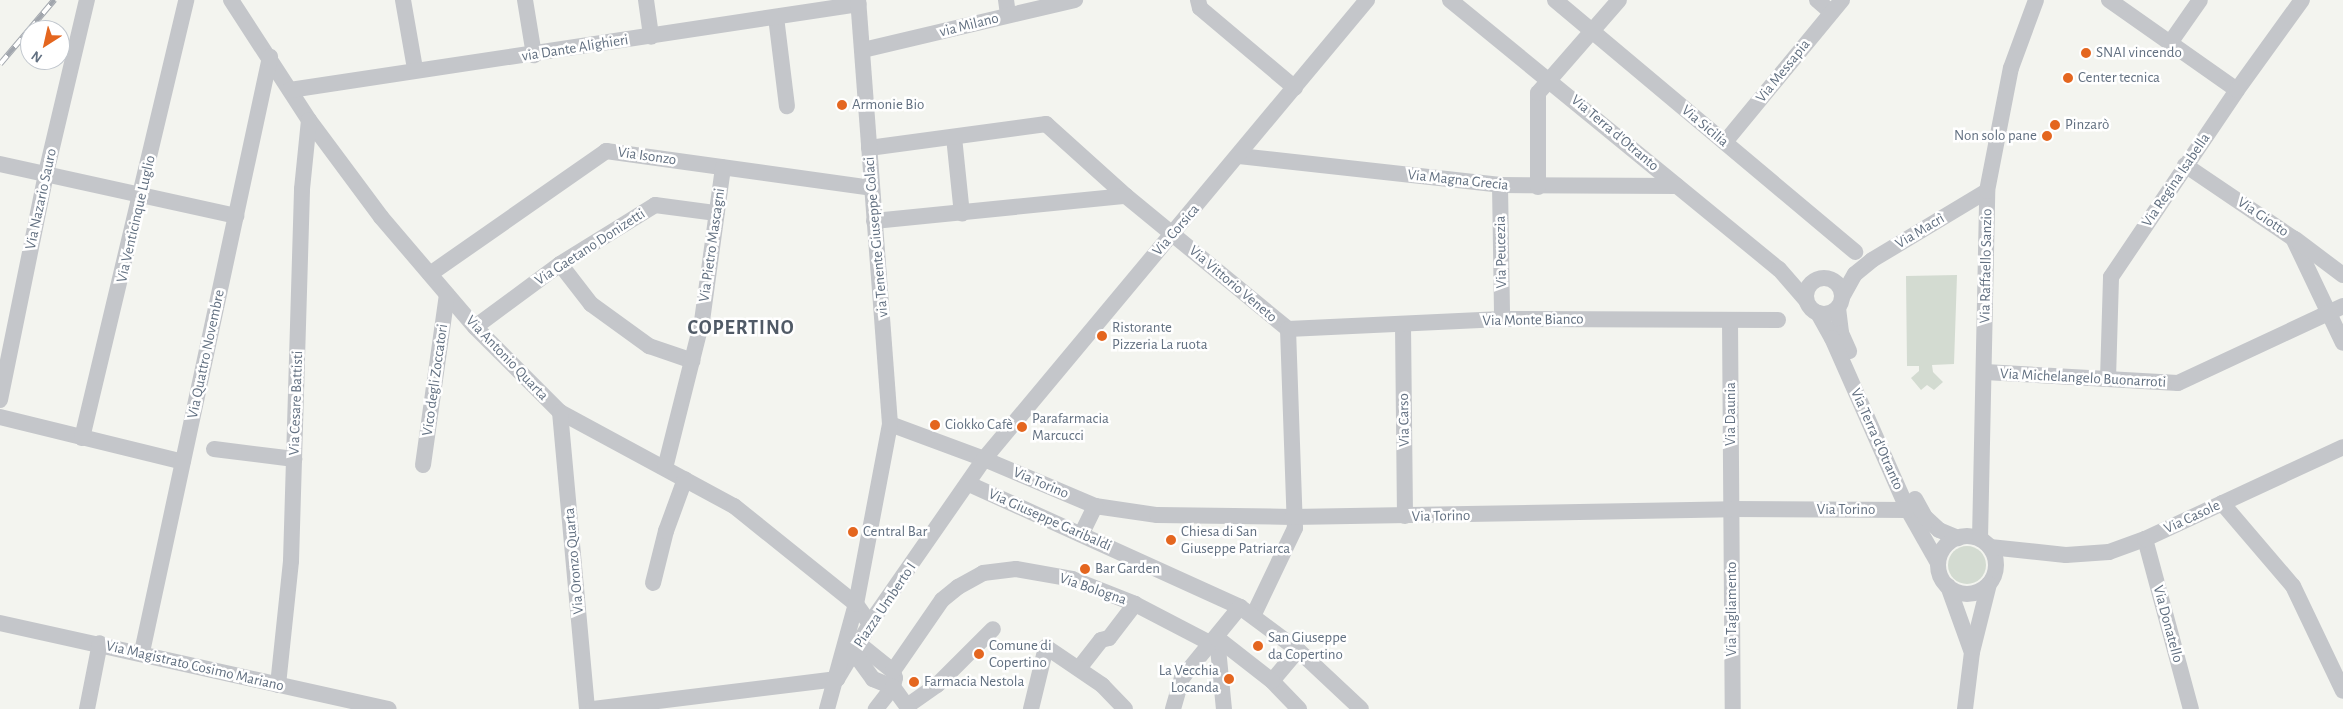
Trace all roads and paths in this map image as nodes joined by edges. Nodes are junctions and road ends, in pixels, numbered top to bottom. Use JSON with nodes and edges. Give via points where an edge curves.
{"nodes":[{"id":1,"x":87,"y":0,"type":"edge"},
{"id":2,"x":186,"y":0,"type":"edge"},
{"id":3,"x":231,"y":0,"type":"edge"},
{"id":4,"x":403,"y":0,"type":"edge"},
{"id":5,"x":525,"y":0,"type":"edge"},
{"id":6,"x":646,"y":0,"type":"edge"},
{"id":7,"x":1075,"y":0,"type":"edge"},
{"id":8,"x":1198,"y":0,"type":"edge"},
{"id":9,"x":1367,"y":0,"type":"edge"},
{"id":10,"x":1450,"y":0,"type":"edge"},
{"id":11,"x":1555,"y":0,"type":"edge"},
{"id":12,"x":1619,"y":0,"type":"edge"},
{"id":13,"x":1816,"y":0,"type":"edge"},
{"id":14,"x":2036,"y":0,"type":"edge"},
{"id":15,"x":2109,"y":0,"type":"edge"},
{"id":16,"x":2200,"y":0,"type":"edge"},
{"id":17,"x":2302,"y":0,"type":"edge"},
{"id":18,"x":858,"y":2,"type":"edge"},
{"id":19,"x":1836,"y":6,"type":"edge"},
{"id":20,"x":1007,"y":8,"type":"edge"},
{"id":21,"x":776,"y":17,"type":"junction"},
{"id":22,"x":1592,"y":31,"type":"junction"},
{"id":23,"x":651,"y":37,"type":"junction"},
{"id":24,"x":2170,"y":43,"type":"junction"},
{"id":25,"x":863,"y":50,"type":"junction"},
{"id":26,"x":534,"y":55,"type":"junction"},
{"id":27,"x":270,"y":57,"type":"junction"},
{"id":28,"x":415,"y":69,"type":"junction"},
{"id":29,"x":1552,"y":80,"type":"junction"},
{"id":30,"x":1295,"y":88,"type":"junction"},
{"id":31,"x":290,"y":90,"type":"junction"},
{"id":32,"x":2237,"y":90,"type":"junction"},
{"id":33,"x":787,"y":106,"type":"dead end"},
{"id":34,"x":309,"y":120,"type":"junction"},
{"id":35,"x":954,"y":137,"type":"junction"},
{"id":36,"x":1725,"y":142,"type":"junction"},
{"id":37,"x":869,"y":148,"type":"junction"},
{"id":38,"x":1239,"y":156,"type":"junction"},
{"id":39,"x":0,"y":164,"type":"edge"},
{"id":40,"x":2185,"y":165,"type":"junction"},
{"id":41,"x":723,"y":167,"type":"junction"},
{"id":42,"x":46,"y":173,"type":"junction"},
{"id":43,"x":1500,"y":185,"type":"junction"},
{"id":44,"x":1678,"y":186,"type":"junction"},
{"id":45,"x":1538,"y":187,"type":"junction"},
{"id":46,"x":871,"y":188,"type":"junction"},
{"id":47,"x":1987,"y":191,"type":"junction"},
{"id":48,"x":142,"y":195,"type":"junction"},
{"id":49,"x":1126,"y":196,"type":"junction"},
{"id":50,"x":716,"y":213,"type":"junction"},
{"id":51,"x":962,"y":214,"type":"junction"},
{"id":52,"x":236,"y":216,"type":"junction"},
{"id":53,"x":874,"y":221,"type":"junction"},
{"id":54,"x":1172,"y":233,"type":"junction"},
{"id":55,"x":2293,"y":238,"type":"junction"},
{"id":56,"x":1855,"y":252,"type":"dead end"},
{"id":57,"x":560,"y":264,"type":"junction"},
{"id":58,"x":1778,"y":269,"type":"junction"},
{"id":59,"x":430,"y":274,"type":"junction"},
{"id":60,"x":1854,"y":274,"type":"junction"},
{"id":61,"x":2343,"y":274,"type":"edge"},
{"id":62,"x":1831,"y":279,"type":"junction"},
{"id":63,"x":1814,"y":281,"type":"junction"},
{"id":64,"x":448,"y":295,"type":"junction"},
{"id":65,"x":1806,"y":300,"type":"junction"},
{"id":66,"x":1840,"y":302,"type":"junction"},
{"id":67,"x":2336,"y":310,"type":"edge"},
{"id":68,"x":1818,"y":313,"type":"junction"},
{"id":69,"x":1502,"y":319,"type":"junction"},
{"id":70,"x":1730,"y":320,"type":"junction"},
{"id":71,"x":1778,"y":320,"type":"dead end"},
{"id":72,"x":1403,"y":325,"type":"junction"},
{"id":73,"x":475,"y":327,"type":"junction"},
{"id":74,"x":1288,"y":330,"type":"junction"},
{"id":75,"x":2343,"y":343,"type":"edge"},
{"id":76,"x":693,"y":360,"type":"junction"},
{"id":77,"x":1985,"y":372,"type":"junction"},
{"id":78,"x":2108,"y":379,"type":"junction"},
{"id":79,"x":0,"y":400,"type":"edge"},
{"id":80,"x":560,"y":412,"type":"junction"},
{"id":81,"x":0,"y":417,"type":"edge"},
{"id":82,"x":890,"y":424,"type":"junction"},
{"id":83,"x":82,"y":438,"type":"junction"},
{"id":84,"x":2343,"y":447,"type":"edge"},
{"id":85,"x":214,"y":449,"type":"dead end"},
{"id":86,"x":984,"y":459,"type":"junction"},
{"id":87,"x":294,"y":460,"type":"junction"},
{"id":88,"x":183,"y":462,"type":"junction"},
{"id":89,"x":423,"y":466,"type":"dead end"},
{"id":90,"x":665,"y":468,"type":"junction"},
{"id":91,"x":685,"y":479,"type":"junction"},
{"id":92,"x":969,"y":484,"type":"junction"},
{"id":93,"x":2222,"y":503,"type":"junction"},
{"id":94,"x":1095,"y":506,"type":"junction"},
{"id":95,"x":1732,"y":509,"type":"junction"},
{"id":96,"x":1908,"y":510,"type":"junction"},
{"id":97,"x":1405,"y":516,"type":"junction"},
{"id":98,"x":1292,"y":517,"type":"junction"},
{"id":99,"x":1082,"y":533,"type":"junction"},
{"id":100,"x":1958,"y":538,"type":"junction"},
{"id":101,"x":2144,"y":539,"type":"junction"},
{"id":102,"x":1985,"y":543,"type":"junction"},
{"id":103,"x":2033,"y":553,"type":"junction"},
{"id":104,"x":1938,"y":563,"type":"junction"},
{"id":105,"x":1992,"y":577,"type":"junction"},
{"id":106,"x":653,"y":584,"type":"dead end"},
{"id":107,"x":1948,"y":586,"type":"junction"},
{"id":108,"x":857,"y":598,"type":"junction"},
{"id":109,"x":1135,"y":604,"type":"junction"},
{"id":110,"x":881,"y":607,"type":"junction"},
{"id":111,"x":1247,"y":610,"type":"junction"},
{"id":112,"x":0,"y":622,"type":"edge"},
{"id":113,"x":870,"y":624,"type":"junction"},
{"id":114,"x":993,"y":629,"type":"dead end"},
{"id":115,"x":1214,"y":640,"type":"junction"},
{"id":116,"x":100,"y":643,"type":"junction"},
{"id":117,"x":852,"y":647,"type":"junction"},
{"id":118,"x":1298,"y":650,"type":"junction"},
{"id":119,"x":142,"y":652,"type":"junction"},
{"id":120,"x":1972,"y":652,"type":"junction"},
{"id":121,"x":1080,"y":667,"type":"junction"},
{"id":122,"x":837,"y":679,"type":"junction"},
{"id":123,"x":893,"y":679,"type":"junction"},
{"id":124,"x":1272,"y":681,"type":"junction"},
{"id":125,"x":278,"y":685,"type":"junction"},
{"id":126,"x":2343,"y":691,"type":"edge"},
{"id":127,"x":325,"y":702,"type":"edge"},
{"id":128,"x":696,"y":703,"type":"edge"},
{"id":129,"x":908,"y":707,"type":"edge"},
{"id":130,"x":1122,"y":708,"type":"edge"},
{"id":131,"x":87,"y":709,"type":"edge"},
{"id":132,"x":389,"y":709,"type":"edge"},
{"id":133,"x":587,"y":709,"type":"edge"},
{"id":134,"x":594,"y":709,"type":"edge"},
{"id":135,"x":826,"y":709,"type":"edge"},
{"id":136,"x":876,"y":709,"type":"edge"},
{"id":137,"x":1031,"y":709,"type":"edge"},
{"id":138,"x":1173,"y":709,"type":"edge"},
{"id":139,"x":1224,"y":709,"type":"edge"},
{"id":140,"x":1298,"y":709,"type":"edge"},
{"id":141,"x":1361,"y":709,"type":"edge"},
{"id":142,"x":1733,"y":709,"type":"edge"},
{"id":143,"x":1965,"y":709,"type":"edge"},
{"id":144,"x":2191,"y":709,"type":"edge"}],
"edges":[{"from":1,"to":42,"type":"street","name":"Via Nazario Sauro"},
{"from":2,"to":48,"type":"street","name":"Via Venticinque Luglio"},
{"from":3,"to":27,"type":"street","name":"Via Antonio Quarta"},
{"from":4,"to":28,"type":"street"},
{"from":5,"to":26,"type":"street"},
{"from":6,"to":23,"type":"street"},
{"from":7,"to":20,"type":"street","name":"via Milano"},
{"from":8,"to":30,"type":"street","via":[[1200,8]]},
{"from":9,"to":30,"type":"street","name":"Via Corsica"},
{"from":10,"to":29,"type":"street","name":"Via Terra d'Otranto"},
{"from":11,"to":22,"type":"street","name":"Via Sicilia"},
{"from":12,"to":22,"type":"street"},
{"from":13,"to":19,"type":"street"},
{"from":14,"to":47,"type":"street","name":"Via Raffaello Sanzio","via":[[2011,68]]},
{"from":15,"to":24,"type":"street"},
{"from":16,"to":24,"type":"street"},
{"from":17,"to":32,"type":"street","name":"Via Regina Isabella"},
{"from":18,"to":21,"type":"street","name":"via Dante Alighieri"},
{"from":18,"to":25,"type":"street","name":"via Tenente Giuseppe Colaci"},
{"from":19,"to":36,"type":"street","name":"Via Messapia"},
{"from":20,"to":25,"type":"street","name":"via Milano"},
{"from":21,"to":23,"type":"street","name":"via Dante Alighieri"},
{"from":21,"to":33,"type":"street"},
{"from":22,"to":29,"type":"street"},
{"from":22,"to":36,"type":"street","name":"Via Sicilia"},
{"from":23,"to":26,"type":"street","name":"via Dante Alighieri"},
{"from":24,"to":32,"type":"street"},
{"from":25,"to":37,"type":"street","name":"via Tenente Giuseppe Colaci"},
{"from":26,"to":28,"type":"street","name":"via Dante Alighieri"},
{"from":27,"to":31,"type":"street","name":"Via Antonio Quarta"},
{"from":27,"to":52,"type":"street","name":"Via Quattro Novembre"},
{"from":28,"to":31,"type":"street","name":"via Dante Alighieri"},
{"from":29,"to":44,"type":"street","name":"Via Terra d'Otranto"},
{"from":29,"to":45,"type":"street","via":[[1538,93]]},
{"from":30,"to":38,"type":"street","name":"Via Corsica"},
{"from":31,"to":34,"type":"street","name":"Via Antonio Quarta"},
{"from":32,"to":40,"type":"street","name":"Via Regina Isabella"},
{"from":34,"to":59,"type":"street","name":"Via Antonio Quarta","via":[[381,217]]},
{"from":34,"to":87,"type":"street","name":"Via Cesare Battisti","via":[[302,189]]},
{"from":35,"to":37,"type":"street","name":"Via Vittorio Veneto"},
{"from":35,"to":49,"type":"street","name":"Via Vittorio Veneto","via":[[1046,124]]},
{"from":35,"to":51,"type":"street"},
{"from":36,"to":56,"type":"street","name":"Via Sicilia"},
{"from":37,"to":46,"type":"street","name":"via Tenente Giuseppe Colaci"},
{"from":38,"to":43,"type":"street","name":"Via Magna Grecia"},
{"from":38,"to":54,"type":"street","name":"Via Corsica"},
{"from":39,"to":42,"type":"street"},
{"from":40,"to":55,"type":"street","name":"Via Giotto"},
{"from":40,"to":78,"type":"street","name":"Via Regina Isabella","via":[[2111,278]]},
{"from":41,"to":46,"type":"street","name":"Via Isonzo"},
{"from":41,"to":50,"type":"street","name":"Via Pietro Mascagni"},
{"from":41,"to":59,"type":"street","name":"Via Isonzo","via":[[606,151]]},
{"from":42,"to":48,"type":"street"},
{"from":42,"to":79,"type":"street","name":"Via Nazario Sauro"},
{"from":43,"to":45,"type":"street","name":"Via Magna Grecia"},
{"from":43,"to":69,"type":"street","name":"Via Peucezia"},
{"from":44,"to":45,"type":"street","name":"Via Magna Grecia"},
{"from":44,"to":58,"type":"street","name":"Via Terra d'Otranto"},
{"from":46,"to":53,"type":"street","name":"via Tenente Giuseppe Colaci"},
{"from":47,"to":60,"type":"street","name":"Via Macrì"},
{"from":47,"to":77,"type":"street","name":"Via Raffaello Sanzio"},
{"from":48,"to":52,"type":"street"},
{"from":48,"to":83,"type":"street","name":"Via Venticinque Luglio"},
{"from":49,"to":51,"type":"street"},
{"from":49,"to":54,"type":"street","name":"Via Vittorio Veneto"},
{"from":50,"to":57,"type":"street","name":"Via Gaetano Donizetti","via":[[655,205]]},
{"from":50,"to":76,"type":"street","name":"Via Pietro Mascagni","via":[[702,322]]},
{"from":51,"to":53,"type":"street"},
{"from":52,"to":88,"type":"street","name":"Via Quattro Novembre"},
{"from":53,"to":82,"type":"street","name":"via Tenente Giuseppe Colaci"},
{"from":54,"to":74,"type":"street","name":"Via Vittorio Veneto"},
{"from":54,"to":86,"type":"street","name":"Via Corsica"},
{"from":55,"to":61,"type":"street"},
{"from":55,"to":67,"type":"street","name":"Via Giotto"},
{"from":57,"to":73,"type":"street","name":"Via Gaetano Donizetti"},
{"from":57,"to":76,"type":"street","via":[[598,310],[650,346]]},
{"from":58,"to":63,"type":"street","name":"Via Terra d'Otranto"},
{"from":58,"to":65,"type":"street","name":"Via Terra d'Otranto"},
{"from":59,"to":64,"type":"street","name":"Via Antonio Quarta"},
{"from":60,"to":62,"type":"street","name":"Via Macrì"},
{"from":60,"to":66,"type":"street"},
{"from":62,"to":63,"type":"street"},
{"from":62,"to":66,"type":"street","via":[[1840,286]]},
{"from":63,"to":65,"type":"street","via":[[1807,289]]},
{"from":64,"to":73,"type":"street","name":"Via Antonio Quarta"},
{"from":64,"to":89,"type":"street","name":"Vico degli Zoccatori"},
{"from":65,"to":68,"type":"street"},
{"from":66,"to":68,"type":"street","via":[[1829,314]]},
{"from":66,"to":100,"type":"street","name":"Via Terra d'Otranto","via":[[1841,333],[1918,505],[1925,518]]},
{"from":67,"to":75,"type":"street","name":"Via Giotto"},
{"from":67,"to":78,"type":"street","name":"Via Michelangelo Buonarroti","via":[[2178,383]]},
{"from":68,"to":96,"type":"street","name":"Via Terra d'Otranto"},
{"from":69,"to":70,"type":"street","name":"Via Monte Bianco"},
{"from":69,"to":72,"type":"street","name":"Via Monte Bianco"},
{"from":70,"to":71,"type":"street","name":"Via Monte Bianco"},
{"from":70,"to":95,"type":"street","name":"Via Daunia"},
{"from":72,"to":74,"type":"street","name":"Via Monte Bianco"},
{"from":72,"to":97,"type":"street","name":"Via Carso"},
{"from":73,"to":80,"type":"street","name":"Via Antonio Quarta"},
{"from":74,"to":98,"type":"street","name":"Via Vittorio Veneto"},
{"from":76,"to":90,"type":"street","name":"Via Pietro Mascagni"},
{"from":77,"to":78,"type":"street","name":"Via Michelangelo Buonarroti"},
{"from":77,"to":102,"type":"street","name":"Via Raffaello Sanzio"},
{"from":80,"to":90,"type":"street","name":"Via Antonio Quarta"},
{"from":80,"to":133,"type":"street","name":"Via Oronzo Quarta"},
{"from":81,"to":83,"type":"street"},
{"from":82,"to":86,"type":"street"},
{"from":82,"to":108,"type":"street","name":"Piazza Umberto I"},
{"from":83,"to":88,"type":"street"},
{"from":84,"to":93,"type":"street","name":"Via Casole"},
{"from":85,"to":87,"type":"street"},
{"from":86,"to":92,"type":"street","name":"Piazza Umberto I"},
{"from":86,"to":94,"type":"street","name":"Via Torino"},
{"from":87,"to":125,"type":"street","name":"Via Cesare Battisti","via":[[291,561]]},
{"from":88,"to":119,"type":"street","name":"Via Quattro Novembre"},
{"from":90,"to":91,"type":"street","name":"Via Antonio Quarta"},
{"from":91,"to":106,"type":"street","via":[[666,531]]},
{"from":91,"to":108,"type":"street","name":"Via Antonio Quarta","via":[[734,506]]},
{"from":92,"to":99,"type":"street","name":"Via Giuseppe Garibaldi"},
{"from":92,"to":110,"type":"street","name":"Piazza Umberto I"},
{"from":93,"to":101,"type":"street","name":"Via Casole"},
{"from":93,"to":126,"type":"street","via":[[2293,586]]},
{"from":94,"to":98,"type":"street","name":"Via Torino","via":[[1157,515]]},
{"from":94,"to":99,"type":"street"},
{"from":95,"to":96,"type":"street","name":"Via Torino"},
{"from":95,"to":97,"type":"street","name":"Via Torino"},
{"from":95,"to":142,"type":"street","name":"Via Tagliamento"},
{"from":96,"to":104,"type":"street","name":"Via Terra d'Otranto"},
{"from":97,"to":98,"type":"street","name":"Via Torino"},
{"from":98,"to":111,"type":"street","name":"Via Vittorio Veneto","via":[[1295,528]]},
{"from":99,"to":111,"type":"street","name":"Via Giuseppe Garibaldi"},
{"from":100,"to":102,"type":"street"},
{"from":100,"to":104,"type":"street","via":[[1942,550]]},
{"from":101,"to":103,"type":"street","name":"Via Casole","via":[[2109,552]]},
{"from":101,"to":144,"type":"street","name":"Via Donatello"},
{"from":102,"to":103,"type":"street","name":"Via Casole"},
{"from":102,"to":105,"type":"street"},
{"from":103,"to":105,"type":"street","name":"Via Casole","via":[[2002,564]]},
{"from":104,"to":107,"type":"street","via":[[1940,576]]},
{"from":105,"to":107,"type":"street","via":[[1969,594]]},
{"from":105,"to":120,"type":"street"},
{"from":107,"to":120,"type":"street"},
{"from":108,"to":110,"type":"street"},
{"from":108,"to":113,"type":"street","name":"Via Antonio Quarta"},
{"from":108,"to":117,"type":"street","name":"Piazza Umberto I"},
{"from":109,"to":115,"type":"street","name":"Via Bologna"},
{"from":109,"to":121,"type":"street","via":[[1109,638],[1101,640]]},
{"from":109,"to":123,"type":"street","name":"Via Bologna","via":[[1072,579],[1016,569],[984,574],[958,587],[942,600]]},
{"from":110,"to":113,"type":"street","name":"Piazza Umberto I"},
{"from":111,"to":115,"type":"street","name":"Via Vittorio Veneto"},
{"from":111,"to":118,"type":"street","name":"Via Giuseppe Garibaldi"},
{"from":112,"to":116,"type":"street","name":"Via Magistrato Cosimo Mariano"},
{"from":113,"to":117,"type":"street","name":"Piazza Umberto I"},
{"from":114,"to":129,"type":"street","via":[[937,685]]},
{"from":115,"to":124,"type":"street","name":"Via Bologna"},
{"from":115,"to":138,"type":"street","name":"Via Vittorio Veneto","via":[[1182,678]]},
{"from":115,"to":139,"type":"street"},
{"from":116,"to":119,"type":"street","name":"Via Magistrato Cosimo Mariano"},
{"from":116,"to":131,"type":"street"},
{"from":117,"to":122,"type":"street","name":"Piazza Umberto I"},
{"from":117,"to":123,"type":"street","via":[[873,679]]},
{"from":118,"to":124,"type":"street"},
{"from":118,"to":141,"type":"street","name":"Via Giuseppe Garibaldi"},
{"from":119,"to":125,"type":"street","name":"Via Magistrato Cosimo Mariano"},
{"from":120,"to":143,"type":"street"},
{"from":121,"to":130,"type":"street"},
{"from":121,"to":137,"type":"street","via":[[1046,647]]},
{"from":122,"to":128,"type":"street"},
{"from":122,"to":135,"type":"street","name":"Piazza Umberto I"},
{"from":123,"to":129,"type":"street"},
{"from":123,"to":136,"type":"street","name":"Via Bologna"},
{"from":124,"to":140,"type":"street","name":"Via Bologna"},
{"from":125,"to":127,"type":"street","name":"Via Magistrato Cosimo Mariano"},
{"from":127,"to":132,"type":"street","name":"Via Magistrato Cosimo Mariano"},
{"from":128,"to":134,"type":"street"}]}
